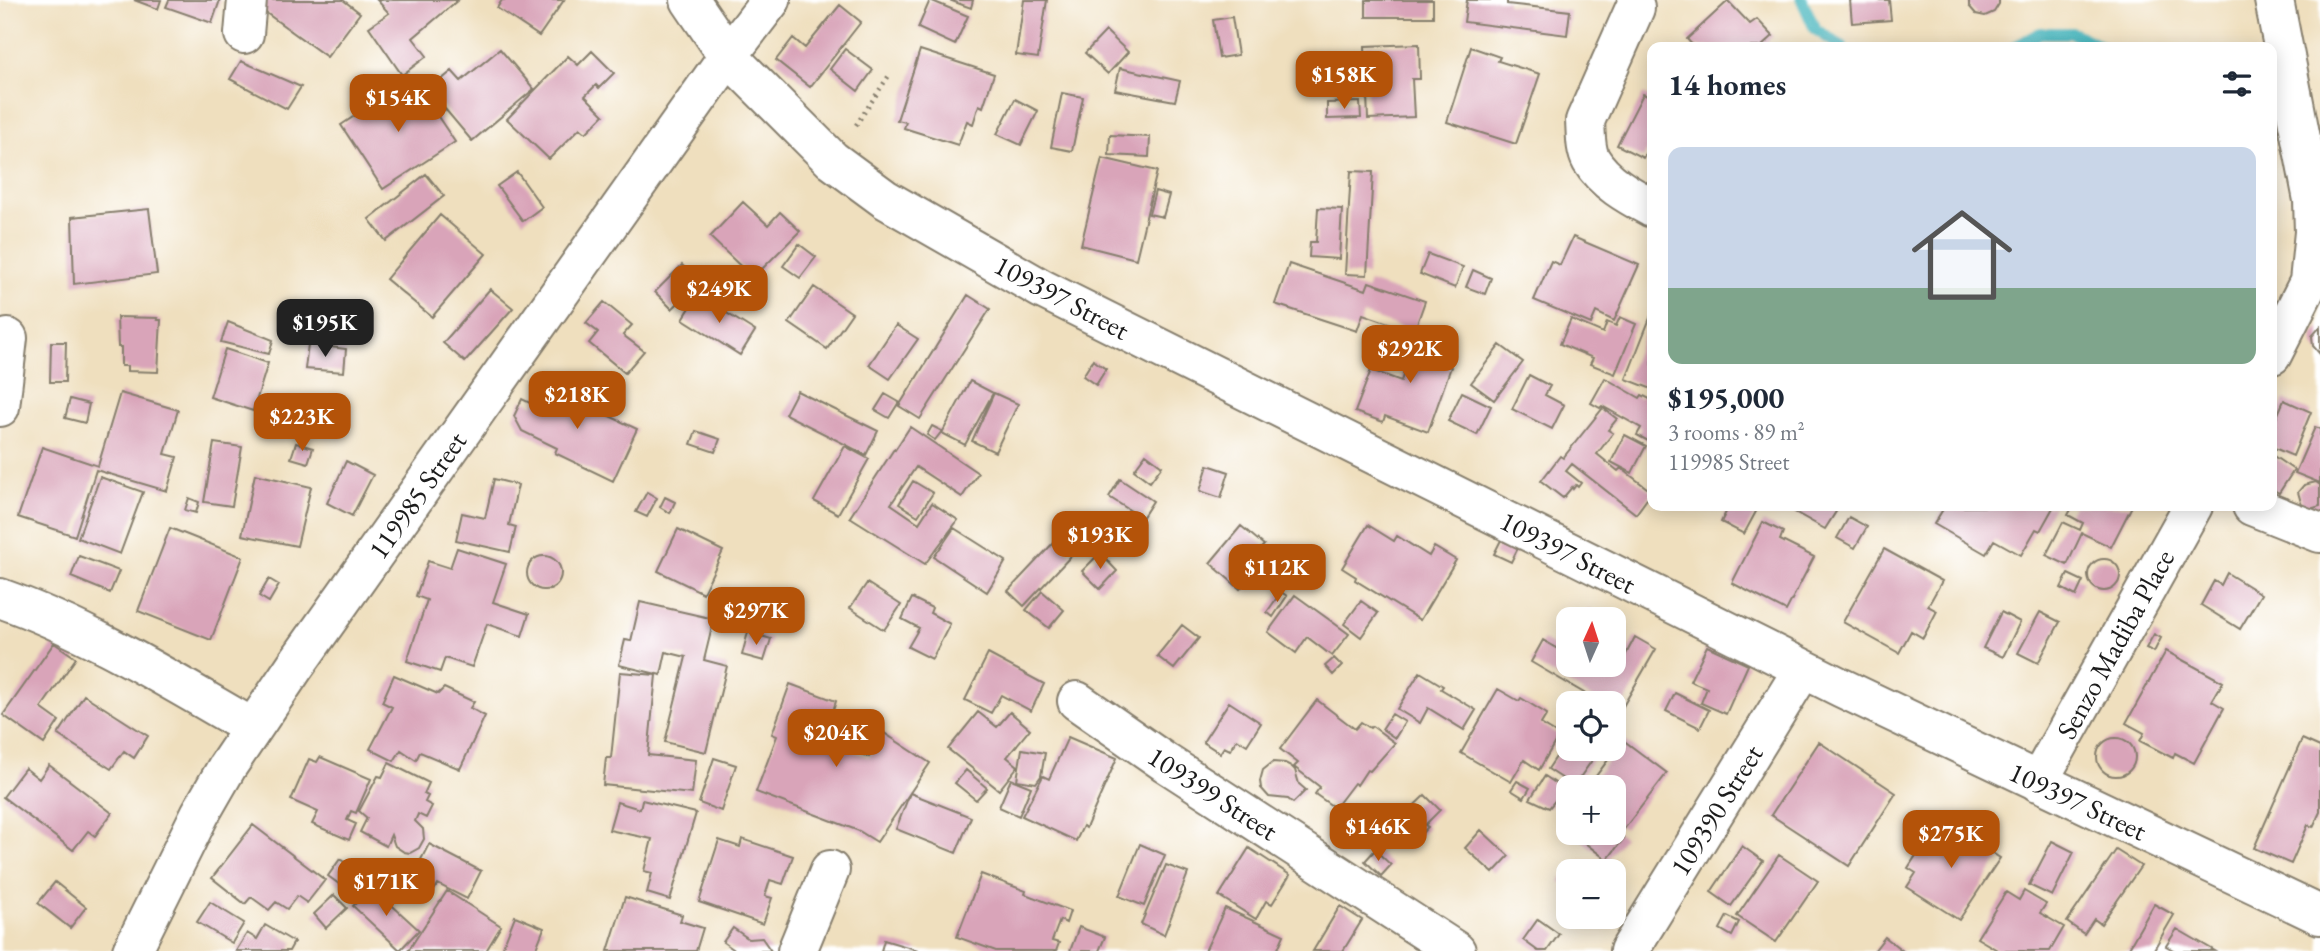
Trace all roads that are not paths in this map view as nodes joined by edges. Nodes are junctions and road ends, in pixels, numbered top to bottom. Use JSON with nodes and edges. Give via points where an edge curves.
{"nodes":[{"id":1,"x":690,"y":0,"type":"edge"},
{"id":2,"x":771,"y":0,"type":"edge"},
{"id":3,"x":2274,"y":0,"type":"edge"},
{"id":4,"x":1634,"y":8,"type":"dead end"},
{"id":5,"x":728,"y":56,"type":"junction"},
{"id":6,"x":1647,"y":205,"type":"edge"},
{"id":7,"x":8,"y":338,"type":"dead end"},
{"id":8,"x":2277,"y":345,"type":"edge"},
{"id":9,"x":0,"y":407,"type":"edge"},
{"id":10,"x":2190,"y":511,"type":"edge"},
{"id":11,"x":2265,"y":511,"type":"edge"},
{"id":12,"x":2320,"y":533,"type":"edge"},
{"id":13,"x":0,"y":598,"type":"edge"},
{"id":14,"x":1803,"y":669,"type":"junction"},
{"id":15,"x":1077,"y":701,"type":"dead end"},
{"id":16,"x":253,"y":728,"type":"junction"},
{"id":17,"x":2038,"y":782,"type":"junction"},
{"id":18,"x":830,"y":870,"type":"dead end"},
{"id":19,"x":2320,"y":915,"type":"edge"},
{"id":20,"x":132,"y":951,"type":"edge"},
{"id":21,"x":797,"y":951,"type":"edge"},
{"id":22,"x":1456,"y":951,"type":"edge"},
{"id":23,"x":1629,"y":951,"type":"edge"}],
"edges":[{"from":1,"to":5,"type":"street","name":"109397 Street"},
{"from":2,"to":5,"type":"street","name":"119985 Street"},
{"from":3,"to":8,"type":"street","via":[[2313,200],[2314,232],[2309,282]]},
{"from":4,"to":6,"type":"street","via":[[1585,121],[1586,142],[1591,159],[1612,184]]},
{"from":5,"to":14,"type":"street","name":"109397 Street","via":[[832,160],[885,199],[1042,289]]},
{"from":5,"to":16,"type":"street","name":"119985 Street"},
{"from":7,"to":9,"type":"street"},
{"from":10,"to":17,"type":"street","name":"Senzo Madiba Place"},
{"from":11,"to":12,"type":"street"},
{"from":13,"to":16,"type":"street","via":[[122,653]]},
{"from":14,"to":17,"type":"street","name":"109397 Street"},
{"from":14,"to":23,"type":"street","name":"109390 Street"},
{"from":15,"to":22,"type":"street","name":"109399 Street"},
{"from":16,"to":20,"type":"street","name":"119985 Street","via":[[200,814]]},
{"from":17,"to":19,"type":"street","name":"109397 Street"},
{"from":18,"to":21,"type":"street"}]}
